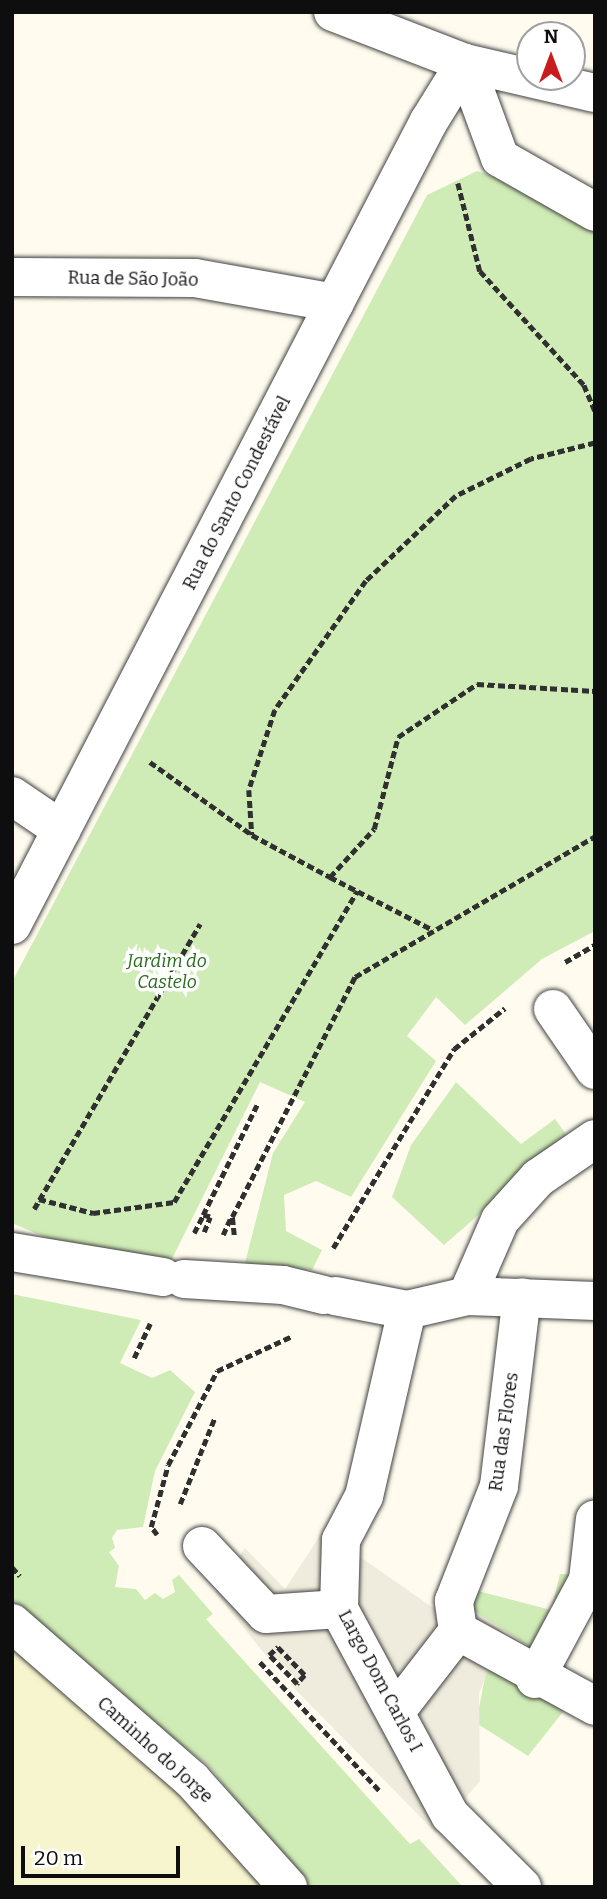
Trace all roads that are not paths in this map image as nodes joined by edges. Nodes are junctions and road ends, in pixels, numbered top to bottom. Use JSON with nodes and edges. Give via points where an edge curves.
{"nodes":[{"id":1,"x":333,"y":12,"type":"edge"},
{"id":2,"x":466,"y":63,"type":"junction"},
{"id":3,"x":595,"y":93,"type":"edge"},
{"id":4,"x":595,"y":212,"type":"edge"},
{"id":5,"x":12,"y":277,"type":"edge"},
{"id":6,"x":335,"y":303,"type":"junction"},
{"id":7,"x":12,"y":796,"type":"edge"},
{"id":8,"x":62,"y":830,"type":"junction"},
{"id":9,"x":12,"y":925,"type":"edge"},
{"id":10,"x":553,"y":1009,"type":"dead end"},
{"id":11,"x":595,"y":1070,"type":"edge"},
{"id":12,"x":595,"y":1139,"type":"edge"},
{"id":13,"x":12,"y":1252,"type":"edge"},
{"id":14,"x":467,"y":1296,"type":"junction"},
{"id":15,"x":522,"y":1297,"type":"junction"},
{"id":16,"x":595,"y":1301,"type":"edge"},
{"id":17,"x":407,"y":1310,"type":"junction"},
{"id":18,"x":595,"y":1519,"type":"edge"},
{"id":19,"x":184,"y":1546,"type":"road end"},
{"id":20,"x":339,"y":1609,"type":"junction"},
{"id":21,"x":456,"y":1616,"type":"junction"},
{"id":22,"x":12,"y":1623,"type":"edge"},
{"id":23,"x":536,"y":1679,"type":"junction"},
{"id":24,"x":595,"y":1706,"type":"edge"},
{"id":25,"x":397,"y":1710,"type":"junction"},
{"id":26,"x":288,"y":1887,"type":"edge"},
{"id":27,"x":522,"y":1887,"type":"edge"}],
"edges":[{"from":1,"to":2,"type":"street"},
{"from":2,"to":3,"type":"street"},
{"from":2,"to":4,"type":"street","via":[[500,158]]},
{"from":2,"to":6,"type":"street","name":"Rua do Santo Condestável"},
{"from":5,"to":6,"type":"street","name":"Rua de São João","via":[[195,278]]},
{"from":6,"to":8,"type":"street","name":"Rua do Santo Condestável"},
{"from":7,"to":8,"type":"street"},
{"from":8,"to":9,"type":"street","name":"Rua do Santo Condestável"},
{"from":10,"to":11,"type":"street"},
{"from":12,"to":14,"type":"street","via":[[538,1178],[500,1220]]},
{"from":13,"to":17,"type":"street","via":[[173,1278],[238,1281]]},
{"from":14,"to":15,"type":"street"},
{"from":14,"to":17,"type":"street"},
{"from":15,"to":16,"type":"street"},
{"from":15,"to":21,"type":"street","name":"Rua das Flores","via":[[499,1486]]},
{"from":17,"to":20,"type":"street","name":"Largo Dom Carlos I","via":[[364,1496],[341,1540]]},
{"from":18,"to":23,"type":"street","via":[[587,1580]]},
{"from":19,"to":20,"type":"street","via":[[266,1614]]},
{"from":20,"to":25,"type":"street","name":"Largo Dom Carlos I"},
{"from":21,"to":23,"type":"street","via":[[491,1653]]},
{"from":21,"to":25,"type":"street","name":"Rua das Flores"},
{"from":22,"to":26,"type":"street","name":"Caminho do Jorge","via":[[192,1780]]},
{"from":23,"to":24,"type":"street"},
{"from":25,"to":27,"type":"street","name":"Largo Dom Carlos I","via":[[450,1815]]}]}
